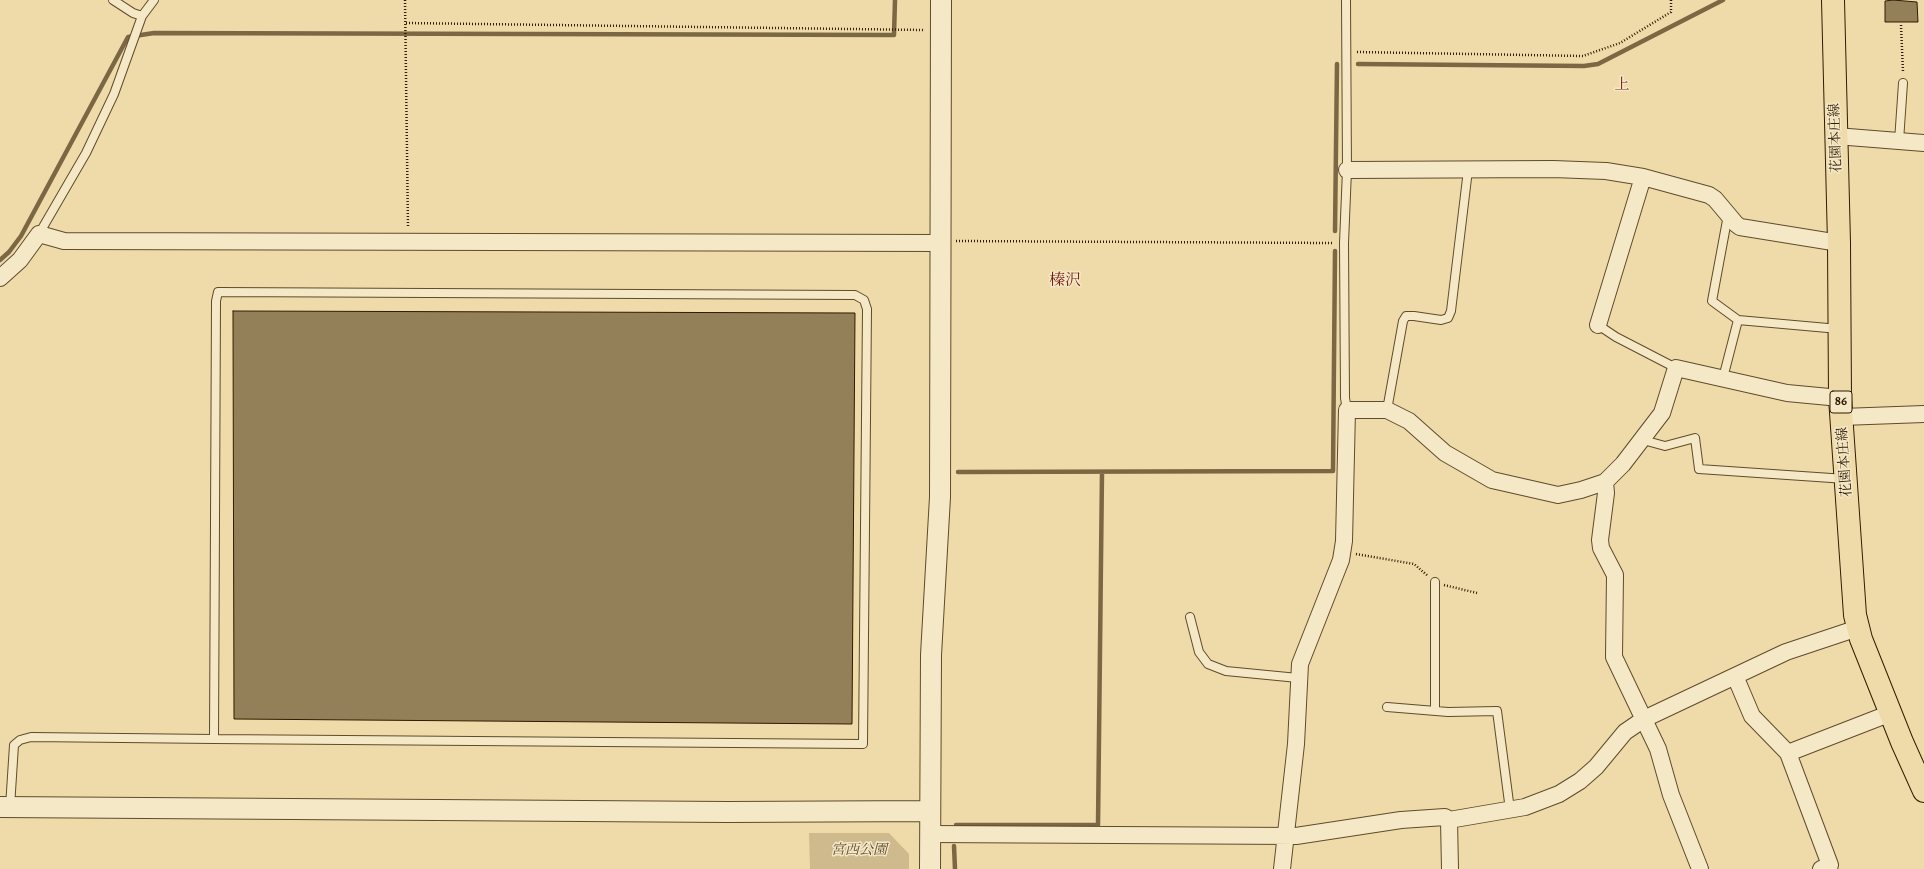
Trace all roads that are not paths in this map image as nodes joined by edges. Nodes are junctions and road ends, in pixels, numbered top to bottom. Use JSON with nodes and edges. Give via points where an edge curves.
{"nodes":[{"id":1,"x":114,"y":0,"type":"edge"},
{"id":2,"x":154,"y":0,"type":"edge"},
{"id":3,"x":942,"y":0,"type":"edge"},
{"id":4,"x":1346,"y":0,"type":"edge"},
{"id":5,"x":1833,"y":0,"type":"edge"},
{"id":6,"x":142,"y":16,"type":"junction"},
{"id":7,"x":1903,"y":83,"type":"road end"},
{"id":8,"x":1836,"y":136,"type":"junction"},
{"id":9,"x":1899,"y":141,"type":"junction"},
{"id":10,"x":1924,"y":144,"type":"edge"},
{"id":11,"x":1347,"y":170,"type":"junction"},
{"id":12,"x":1468,"y":170,"type":"junction"},
{"id":13,"x":1643,"y":177,"type":"junction"},
{"id":14,"x":1728,"y":215,"type":"junction"},
{"id":15,"x":39,"y":234,"type":"junction"},
{"id":16,"x":941,"y":243,"type":"junction"},
{"id":17,"x":1839,"y":243,"type":"junction"},
{"id":18,"x":0,"y":278,"type":"edge"},
{"id":19,"x":1738,"y":320,"type":"junction"},
{"id":20,"x":1598,"y":325,"type":"joint"},
{"id":21,"x":1840,"y":329,"type":"junction"},
{"id":22,"x":1676,"y":368,"type":"junction"},
{"id":23,"x":1723,"y":378,"type":"junction"},
{"id":24,"x":1841,"y":408,"type":"junction"},
{"id":25,"x":1347,"y":410,"type":"junction"},
{"id":26,"x":1388,"y":410,"type":"junction"},
{"id":27,"x":1924,"y":414,"type":"edge"},
{"id":28,"x":1643,"y":440,"type":"junction"},
{"id":29,"x":1846,"y":479,"type":"junction"},
{"id":30,"x":1605,"y":482,"type":"junction"},
{"id":31,"x":1435,"y":582,"type":"road end"},
{"id":32,"x":1190,"y":617,"type":"dead end"},
{"id":33,"x":1858,"y":628,"type":"junction"},
{"id":34,"x":1735,"y":676,"type":"junction"},
{"id":35,"x":1298,"y":678,"type":"junction"},
{"id":36,"x":1387,"y":706,"type":"dead end"},
{"id":37,"x":1435,"y":710,"type":"junction"},
{"id":38,"x":1891,"y":713,"type":"junction"},
{"id":39,"x":1644,"y":719,"type":"junction"},
{"id":40,"x":214,"y":739,"type":"junction"},
{"id":41,"x":1788,"y":753,"type":"junction"},
{"id":42,"x":1924,"y":791,"type":"edge"},
{"id":43,"x":5,"y":807,"type":"edge"},
{"id":44,"x":930,"y":810,"type":"junction"},
{"id":45,"x":1510,"y":810,"type":"junction"},
{"id":46,"x":1449,"y":820,"type":"junction"},
{"id":47,"x":930,"y":834,"type":"junction"},
{"id":48,"x":1285,"y":835,"type":"junction"},
{"id":49,"x":930,"y":869,"type":"edge"},
{"id":50,"x":1282,"y":869,"type":"edge"},
{"id":51,"x":1450,"y":869,"type":"edge"},
{"id":52,"x":1700,"y":869,"type":"edge"},
{"id":53,"x":1822,"y":869,"type":"edge"}],
"edges":[{"from":1,"to":6,"type":"lane"},
{"from":2,"to":6,"type":"lane"},
{"from":3,"to":16,"type":"street"},
{"from":4,"to":11,"type":"lane"},
{"from":5,"to":8,"type":"main road","name":"花園本庄線","number":"86"},
{"from":6,"to":15,"type":"lane","via":[[114,94],[86,153]]},
{"from":7,"to":9,"type":"lane"},
{"from":8,"to":9,"type":"street"},
{"from":8,"to":17,"type":"main road","name":"花園本庄線","number":"86"},
{"from":9,"to":10,"type":"street"},
{"from":11,"to":12,"type":"street"},
{"from":11,"to":25,"type":"lane","via":[[1344,243]]},
{"from":12,"to":13,"type":"street","via":[[1598,170]]},
{"from":12,"to":26,"type":"lane","via":[[1451,311],[1448,318],[1441,320],[1406,316],[1403,321]]},
{"from":13,"to":14,"type":"street","via":[[1709,195]]},
{"from":13,"to":20,"type":"street"},
{"from":14,"to":17,"type":"street","via":[[1740,227]]},
{"from":14,"to":19,"type":"lane","via":[[1712,301]]},
{"from":15,"to":16,"type":"street","via":[[64,241]]},
{"from":15,"to":18,"type":"street","via":[[20,260]]},
{"from":16,"to":44,"type":"street","via":[[940,497],[931,655]]},
{"from":17,"to":21,"type":"main road","name":"花園本庄線","number":"86"},
{"from":19,"to":21,"type":"lane"},
{"from":19,"to":23,"type":"lane"},
{"from":20,"to":22,"type":"lane","via":[[1616,338]]},
{"from":21,"to":24,"type":"main road","name":"花園本庄線","number":"86"},
{"from":22,"to":23,"type":"street"},
{"from":22,"to":28,"type":"street","via":[[1662,413]]},
{"from":23,"to":24,"type":"street"},
{"from":24,"to":27,"type":"street"},
{"from":24,"to":29,"type":"main road","name":"花園本庄線","number":"86"},
{"from":25,"to":26,"type":"street"},
{"from":25,"to":35,"type":"street","via":[[1342,552],[1304,651]]},
{"from":26,"to":30,"type":"street","via":[[1409,421],[1445,453],[1492,480],[1558,494]]},
{"from":28,"to":29,"type":"lane","via":[[1665,446],[1694,438],[1699,469]]},
{"from":28,"to":30,"type":"street"},
{"from":29,"to":33,"type":"main road","name":"花園本庄線","number":"86","via":[[1854,608]]},
{"from":30,"to":39,"type":"street","via":[[1600,540],[1601,548],[1616,575],[1614,657]]},
{"from":31,"to":37,"type":"lane"},
{"from":32,"to":35,"type":"lane","via":[[1199,652],[1208,664],[1226,671]]},
{"from":33,"to":34,"type":"street","via":[[1786,652]]},
{"from":33,"to":38,"type":"main road","name":"花園本庄線","number":"86"},
{"from":34,"to":39,"type":"street"},
{"from":34,"to":41,"type":"street","via":[[1752,716]]},
{"from":35,"to":48,"type":"street","via":[[1296,744]]},
{"from":36,"to":37,"type":"lane"},
{"from":37,"to":45,"type":"lane","via":[[1497,711]]},
{"from":38,"to":41,"type":"street"},
{"from":38,"to":42,"type":"main road","name":"花園本庄線","number":"86"},
{"from":39,"to":45,"type":"street","via":[[1625,732],[1596,766],[1572,787],[1544,801]]},
{"from":39,"to":52,"type":"street","via":[[1658,749],[1671,795]]},
{"from":40,"to":40,"type":"lane","via":[[218,292],[855,295],[864,300],[867,309],[862,744]]},
{"from":40,"to":43,"type":"lane","via":[[31,737],[20,740],[14,745]]},
{"from":41,"to":53,"type":"street","via":[[1830,866]]},
{"from":43,"to":44,"type":"street","via":[[720,812]]},
{"from":44,"to":47,"type":"street"},
{"from":45,"to":46,"type":"street"},
{"from":46,"to":48,"type":"street","via":[[1445,817],[1401,820],[1318,833]]},
{"from":46,"to":51,"type":"street"},
{"from":47,"to":48,"type":"street"},
{"from":47,"to":49,"type":"street"},
{"from":48,"to":50,"type":"street"}]}
